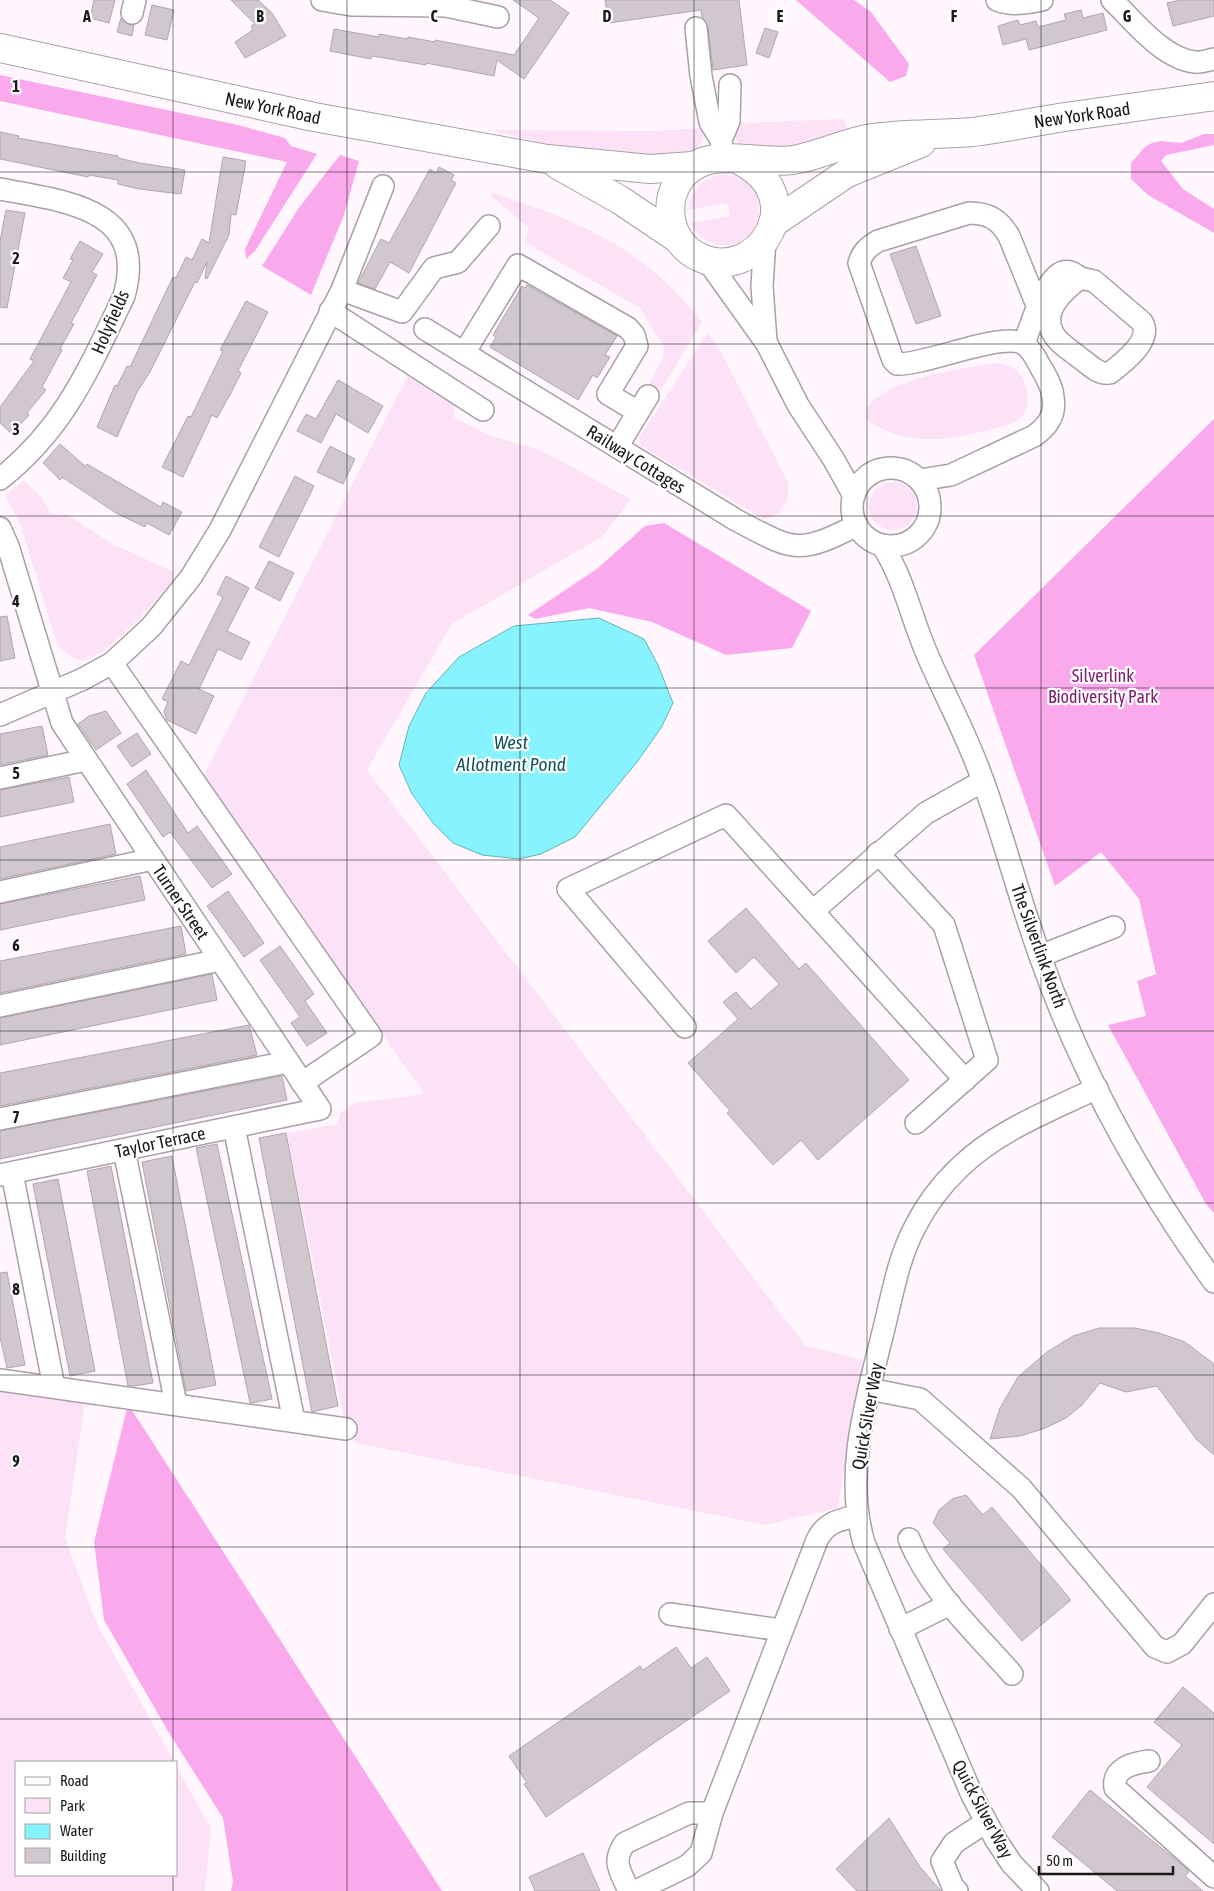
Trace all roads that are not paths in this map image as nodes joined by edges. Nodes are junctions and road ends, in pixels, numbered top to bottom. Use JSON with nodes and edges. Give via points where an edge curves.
{"nodes":[{"id":1,"x":322,"y":0,"type":"edge"},
{"id":2,"x":996,"y":0,"type":"edge"},
{"id":3,"x":1042,"y":0,"type":"edge"},
{"id":4,"x":1112,"y":0,"type":"edge"},
{"id":5,"x":446,"y":3,"type":"edge"},
{"id":6,"x":498,"y":17,"type":"dead end"},
{"id":7,"x":696,"y":28,"type":"dead end"},
{"id":8,"x":0,"y":48,"type":"edge"},
{"id":9,"x":1214,"y":59,"type":"edge"},
{"id":10,"x":730,"y":85,"type":"dead end"},
{"id":11,"x":1214,"y":96,"type":"edge"},
{"id":12,"x":962,"y":132,"type":"junction"},
{"id":13,"x":728,"y":152,"type":"junction"},
{"id":14,"x":547,"y":159,"type":"junction"},
{"id":15,"x":693,"y":166,"type":"junction"},
{"id":16,"x":383,"y":186,"type":"dead end"},
{"id":17,"x":0,"y":189,"type":"edge"},
{"id":18,"x":489,"y":226,"type":"dead end"},
{"id":19,"x":769,"y":231,"type":"junction"},
{"id":20,"x":678,"y":238,"type":"junction"},
{"id":21,"x":707,"y":260,"type":"junction"},
{"id":22,"x":1080,"y":278,"type":"junction"},
{"id":23,"x":342,"y":290,"type":"junction"},
{"id":24,"x":1037,"y":305,"type":"junction"},
{"id":25,"x":330,"y":311,"type":"junction"},
{"id":26,"x":425,"y":329,"type":"dead end"},
{"id":27,"x":766,"y":344,"type":"junction"},
{"id":28,"x":1024,"y":344,"type":"junction"},
{"id":29,"x":464,"y":353,"type":"junction"},
{"id":30,"x":483,"y":410,"type":"dead end"},
{"id":31,"x":617,"y":447,"type":"junction"},
{"id":32,"x":834,"y":460,"type":"junction"},
{"id":33,"x":874,"y":472,"type":"junction"},
{"id":34,"x":950,"y":476,"type":"junction"},
{"id":35,"x":0,"y":478,"type":"edge"},
{"id":36,"x":920,"y":480,"type":"junction"},
{"id":37,"x":854,"y":496,"type":"junction"},
{"id":38,"x":930,"y":499,"type":"junction"},
{"id":39,"x":857,"y":525,"type":"junction"},
{"id":40,"x":0,"y":528,"type":"edge"},
{"id":41,"x":915,"y":538,"type":"junction"},
{"id":42,"x":882,"y":545,"type":"junction"},
{"id":43,"x":905,"y":590,"type":"junction"},
{"id":44,"x":112,"y":663,"type":"junction"},
{"id":45,"x":51,"y":691,"type":"junction"},
{"id":46,"x":0,"y":715,"type":"edge"},
{"id":47,"x":86,"y":760,"type":"junction"},
{"id":48,"x":0,"y":778,"type":"edge"},
{"id":49,"x":984,"y":781,"type":"junction"},
{"id":50,"x":878,"y":853,"type":"junction"},
{"id":51,"x":153,"y":859,"type":"junction"},
{"id":52,"x":0,"y":892,"type":"edge"},
{"id":53,"x":813,"y":911,"type":"junction"},
{"id":54,"x":1114,"y":927,"type":"dead end"},
{"id":55,"x":1040,"y":956,"type":"junction"},
{"id":56,"x":220,"y":960,"type":"junction"},
{"id":57,"x":0,"y":1006,"type":"edge"},
{"id":58,"x":685,"y":1027,"type":"dead end"},
{"id":59,"x":288,"y":1062,"type":"junction"},
{"id":60,"x":965,"y":1080,"type":"junction"},
{"id":61,"x":302,"y":1083,"type":"junction"},
{"id":62,"x":1097,"y":1088,"type":"junction"},
{"id":63,"x":320,"y":1109,"type":"joint"},
{"id":64,"x":0,"y":1119,"type":"edge"},
{"id":65,"x":916,"y":1123,"type":"dead end"},
{"id":66,"x":234,"y":1127,"type":"junction"},
{"id":67,"x":124,"y":1150,"type":"junction"},
{"id":68,"x":6,"y":1174,"type":"edge"},
{"id":69,"x":1214,"y":1282,"type":"edge"},
{"id":70,"x":0,"y":1380,"type":"edge"},
{"id":71,"x":54,"y":1387,"type":"junction"},
{"id":72,"x":869,"y":1389,"type":"junction"},
{"id":73,"x":176,"y":1404,"type":"junction"},
{"id":74,"x":294,"y":1421,"type":"junction"},
{"id":75,"x":346,"y":1428,"type":"dead end"},
{"id":76,"x":858,"y":1516,"type":"junction"},
{"id":77,"x":909,"y":1539,"type":"dead end"},
{"id":78,"x":950,"y":1604,"type":"junction"},
{"id":79,"x":1214,"y":1604,"type":"edge"},
{"id":80,"x":670,"y":1614,"type":"dead end"},
{"id":81,"x":900,"y":1629,"type":"junction"},
{"id":82,"x":781,"y":1630,"type":"junction"},
{"id":83,"x":1012,"y":1674,"type":"dead end"},
{"id":84,"x":1149,"y":1761,"type":"dead end"},
{"id":85,"x":712,"y":1813,"type":"junction"},
{"id":86,"x":986,"y":1822,"type":"junction"},
{"id":87,"x":1214,"y":1877,"type":"edge"},
{"id":88,"x":630,"y":1891,"type":"edge"},
{"id":89,"x":636,"y":1891,"type":"edge"},
{"id":90,"x":958,"y":1891,"type":"edge"},
{"id":91,"x":1038,"y":1891,"type":"edge"}],
"edges":[{"from":1,"to":5,"type":"street","via":[[350,5]]},
{"from":2,"to":3,"type":"street","via":[[1005,3]]},
{"from":4,"to":9,"type":"street","via":[[1144,34],[1167,51],[1195,62]]},
{"from":5,"to":6,"type":"street"},
{"from":7,"to":13,"type":"street","via":[[710,122]]},
{"from":8,"to":14,"type":"main road","name":"New York Road","via":[[314,117]]},
{"from":10,"to":13,"type":"street"},
{"from":11,"to":12,"type":"main road","name":"New York Road"},
{"from":12,"to":13,"type":"main road","name":"New York Road","via":[[866,140],[790,160]]},
{"from":12,"to":19,"type":"main road","name":"New York Road","via":[[847,173]]},
{"from":13,"to":15,"type":"main road","name":"New York Road"},
{"from":13,"to":19,"type":"main road","via":[[756,170],[769,186],[775,204]]},
{"from":14,"to":15,"type":"main road","name":"New York Road","via":[[650,169]]},
{"from":14,"to":20,"type":"main road","name":"New York Road","via":[[620,200]]},
{"from":15,"to":20,"type":"main road","name":"New York Road","via":[[680,178],[671,199],[670,218]]},
{"from":16,"to":23,"type":"street"},
{"from":17,"to":35,"type":"street","name":"Holyfields","via":[[65,202],[98,214],[118,235],[128,262],[124,296],[70,404],[35,448]]},
{"from":18,"to":23,"type":"street","via":[[458,262],[434,268],[402,312]]},
{"from":19,"to":21,"type":"main road","name":"New York Road","via":[[758,248],[739,258]]},
{"from":19,"to":27,"type":"street","via":[[762,286]]},
{"from":20,"to":21,"type":"main road","name":"New York Road","via":[[688,250]]},
{"from":21,"to":27,"type":"street"},
{"from":22,"to":22,"type":"street","via":[[1094,281],[1145,326],[1142,341],[1110,373],[1104,374],[1092,367],[1058,341],[1050,326],[1054,304]]},
{"from":22,"to":24,"type":"street","via":[[1072,272],[1064,271],[1057,275]]},
{"from":23,"to":25,"type":"street"},
{"from":24,"to":28,"type":"street"},
{"from":24,"to":28,"type":"street","via":[[1014,233],[992,216],[969,213],[878,240],[867,248],[859,263],[897,364],[999,342]]},
{"from":25,"to":30,"type":"street"},
{"from":25,"to":44,"type":"street","via":[[208,551],[165,610]]},
{"from":26,"to":29,"type":"street","name":"Railway Cottages"},
{"from":27,"to":32,"type":"street","via":[[798,405]]},
{"from":28,"to":34,"type":"street","via":[[1048,379],[1054,405],[1045,428]]},
{"from":29,"to":31,"type":"street","name":"Railway Cottages"},
{"from":29,"to":31,"type":"street","via":[[518,265],[628,328],[637,346],[608,394],[643,404]]},
{"from":31,"to":39,"type":"street","name":"Railway Cottages","via":[[736,520],[789,546],[815,545]]},
{"from":32,"to":33,"type":"street"},
{"from":32,"to":37,"type":"street"},
{"from":33,"to":36,"type":"street","via":[[898,468]]},
{"from":33,"to":37,"type":"street","via":[[862,482]]},
{"from":34,"to":36,"type":"street"},
{"from":34,"to":38,"type":"street"},
{"from":36,"to":38,"type":"street"},
{"from":37,"to":39,"type":"street","via":[[852,511]]},
{"from":38,"to":41,"type":"street","via":[[926,525]]},
{"from":39,"to":42,"type":"street","via":[[867,538]]},
{"from":40,"to":45,"type":"street"},
{"from":41,"to":42,"type":"street","via":[[899,545]]},
{"from":41,"to":43,"type":"street","name":"The Silverlink North"},
{"from":42,"to":43,"type":"street","name":"The Silverlink North"},
{"from":43,"to":49,"type":"street","name":"The Silverlink North","via":[[927,654]]},
{"from":44,"to":45,"type":"street","via":[[90,676]]},
{"from":44,"to":61,"type":"street","via":[[371,1036]]},
{"from":45,"to":46,"type":"street"},
{"from":45,"to":47,"type":"street","name":"Turner Street","via":[[62,723]]},
{"from":47,"to":48,"type":"street"},
{"from":47,"to":51,"type":"street","name":"Turner Street"},
{"from":49,"to":50,"type":"street","via":[[926,813]]},
{"from":49,"to":55,"type":"street","name":"The Silverlink North"},
{"from":50,"to":53,"type":"street"},
{"from":50,"to":60,"type":"street","via":[[944,925],[987,1060]]},
{"from":51,"to":52,"type":"street"},
{"from":51,"to":56,"type":"street","name":"Turner Street"},
{"from":53,"to":58,"type":"street","via":[[726,815],[568,889]]},
{"from":53,"to":60,"type":"street"},
{"from":54,"to":55,"type":"street"},
{"from":55,"to":62,"type":"street","name":"The Silverlink North"},
{"from":56,"to":57,"type":"street"},
{"from":56,"to":59,"type":"street","name":"Turner Street"},
{"from":59,"to":61,"type":"street","name":"Turner Street"},
{"from":59,"to":64,"type":"street"},
{"from":60,"to":65,"type":"street"},
{"from":61,"to":63,"type":"street","name":"Turner Street"},
{"from":62,"to":69,"type":"street","name":"The Silverlink North","via":[[1154,1194]]},
{"from":62,"to":72,"type":"street","name":"Quick Silver Way","via":[[996,1138],[979,1150],[942,1187],[922,1214],[906,1247]]},
{"from":63,"to":66,"type":"street","name":"Taylor Terrace"},
{"from":66,"to":67,"type":"street","name":"Taylor Terrace"},
{"from":66,"to":74,"type":"street"},
{"from":67,"to":68,"type":"street","name":"Taylor Terrace"},
{"from":67,"to":73,"type":"street"},
{"from":68,"to":71,"type":"street"},
{"from":70,"to":71,"type":"street"},
{"from":71,"to":73,"type":"street"},
{"from":72,"to":76,"type":"street","name":"Quick Silver Way","via":[[855,1479]]},
{"from":72,"to":79,"type":"street","via":[[920,1399],[1021,1488],[1155,1647],[1168,1652],[1182,1644]]},
{"from":73,"to":74,"type":"street"},
{"from":74,"to":75,"type":"street"},
{"from":76,"to":81,"type":"street","name":"Quick Silver Way","via":[[864,1543]]},
{"from":76,"to":82,"type":"street","via":[[830,1523],[821,1531]]},
{"from":77,"to":78,"type":"street","via":[[918,1562]]},
{"from":78,"to":81,"type":"street"},
{"from":78,"to":83,"type":"street"},
{"from":80,"to":82,"type":"street"},
{"from":81,"to":86,"type":"street","name":"Quick Silver Way"},
{"from":82,"to":85,"type":"street"},
{"from":84,"to":87,"type":"street","via":[[1131,1765],[1118,1773],[1115,1788]]},
{"from":85,"to":88,"type":"street","via":[[689,1813],[625,1843],[618,1852],[618,1864]]},
{"from":85,"to":89,"type":"street","via":[[701,1853],[687,1866]]},
{"from":86,"to":90,"type":"street","via":[[954,1843],[942,1861],[953,1887]]},
{"from":86,"to":91,"type":"street","name":"Quick Silver Way","via":[[1012,1864]]}]}
